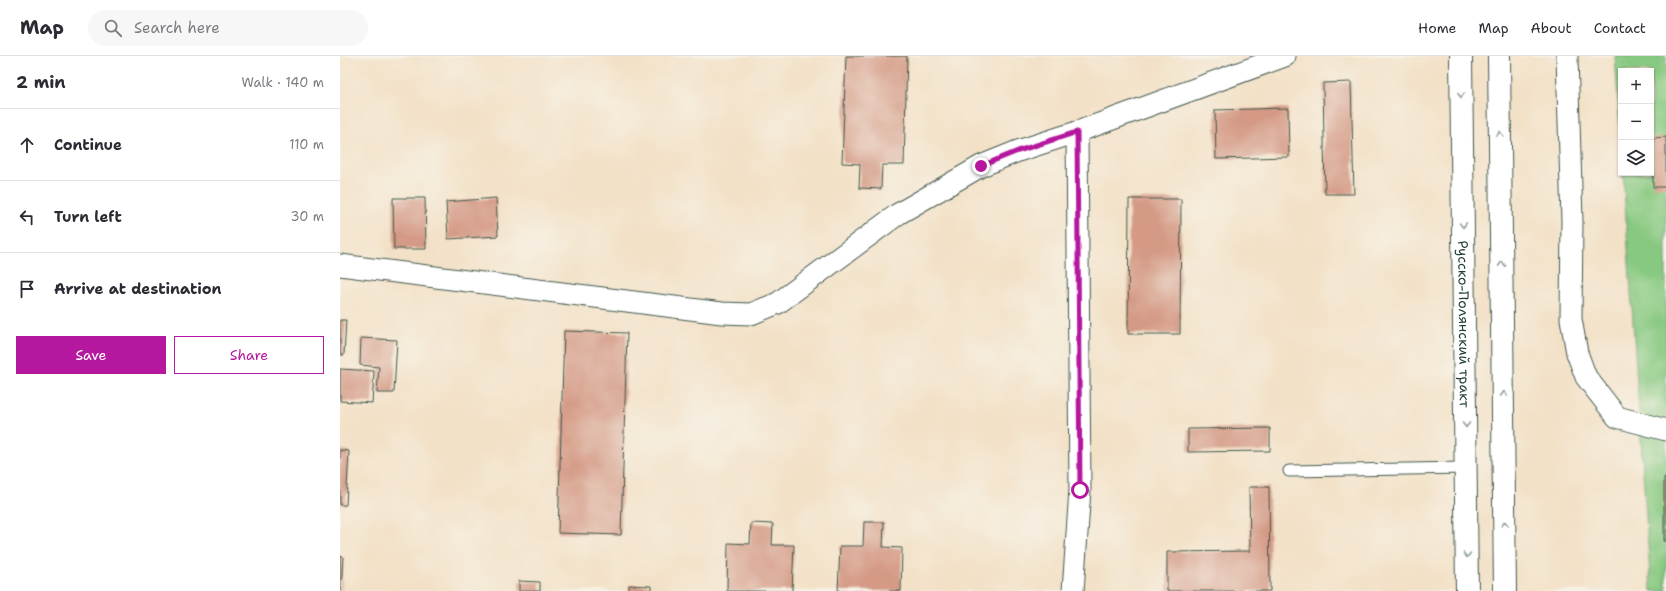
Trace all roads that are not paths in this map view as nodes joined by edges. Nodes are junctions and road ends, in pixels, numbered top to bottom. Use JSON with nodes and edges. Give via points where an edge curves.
{"nodes":[{"id":1,"x":1285,"y":56,"type":"edge"},
{"id":2,"x":1461,"y":56,"type":"edge"},
{"id":3,"x":1499,"y":56,"type":"edge"},
{"id":4,"x":1567,"y":56,"type":"edge"},
{"id":5,"x":1077,"y":132,"type":"junction"},
{"id":6,"x":340,"y":266,"type":"edge"},
{"id":7,"x":1666,"y":430,"type":"edge"},
{"id":8,"x":1466,"y":468,"type":"junction"},
{"id":9,"x":1289,"y":471,"type":"dead end"},
{"id":10,"x":1073,"y":591,"type":"edge"},
{"id":11,"x":1467,"y":591,"type":"edge"},
{"id":12,"x":1505,"y":591,"type":"edge"}],
"edges":[{"from":1,"to":5,"type":"street"},
{"from":2,"to":8,"type":"main road","name":"Русско-Полянский тракт","one_way":true},
{"from":12,"to":3,"type":"main road","one_way":true},
{"from":4,"to":7,"type":"street","via":[[1572,221],[1571,319],[1577,353],[1586,377],[1617,417]]},
{"from":5,"to":6,"type":"street","via":[[981,166],[898,214],[778,303],[751,314],[714,312]]},
{"from":5,"to":10,"type":"street","via":[[1080,490]]},
{"from":8,"to":9,"type":"lane"},
{"from":8,"to":11,"type":"main road","name":"Русско-Полянский тракт","one_way":true}]}
